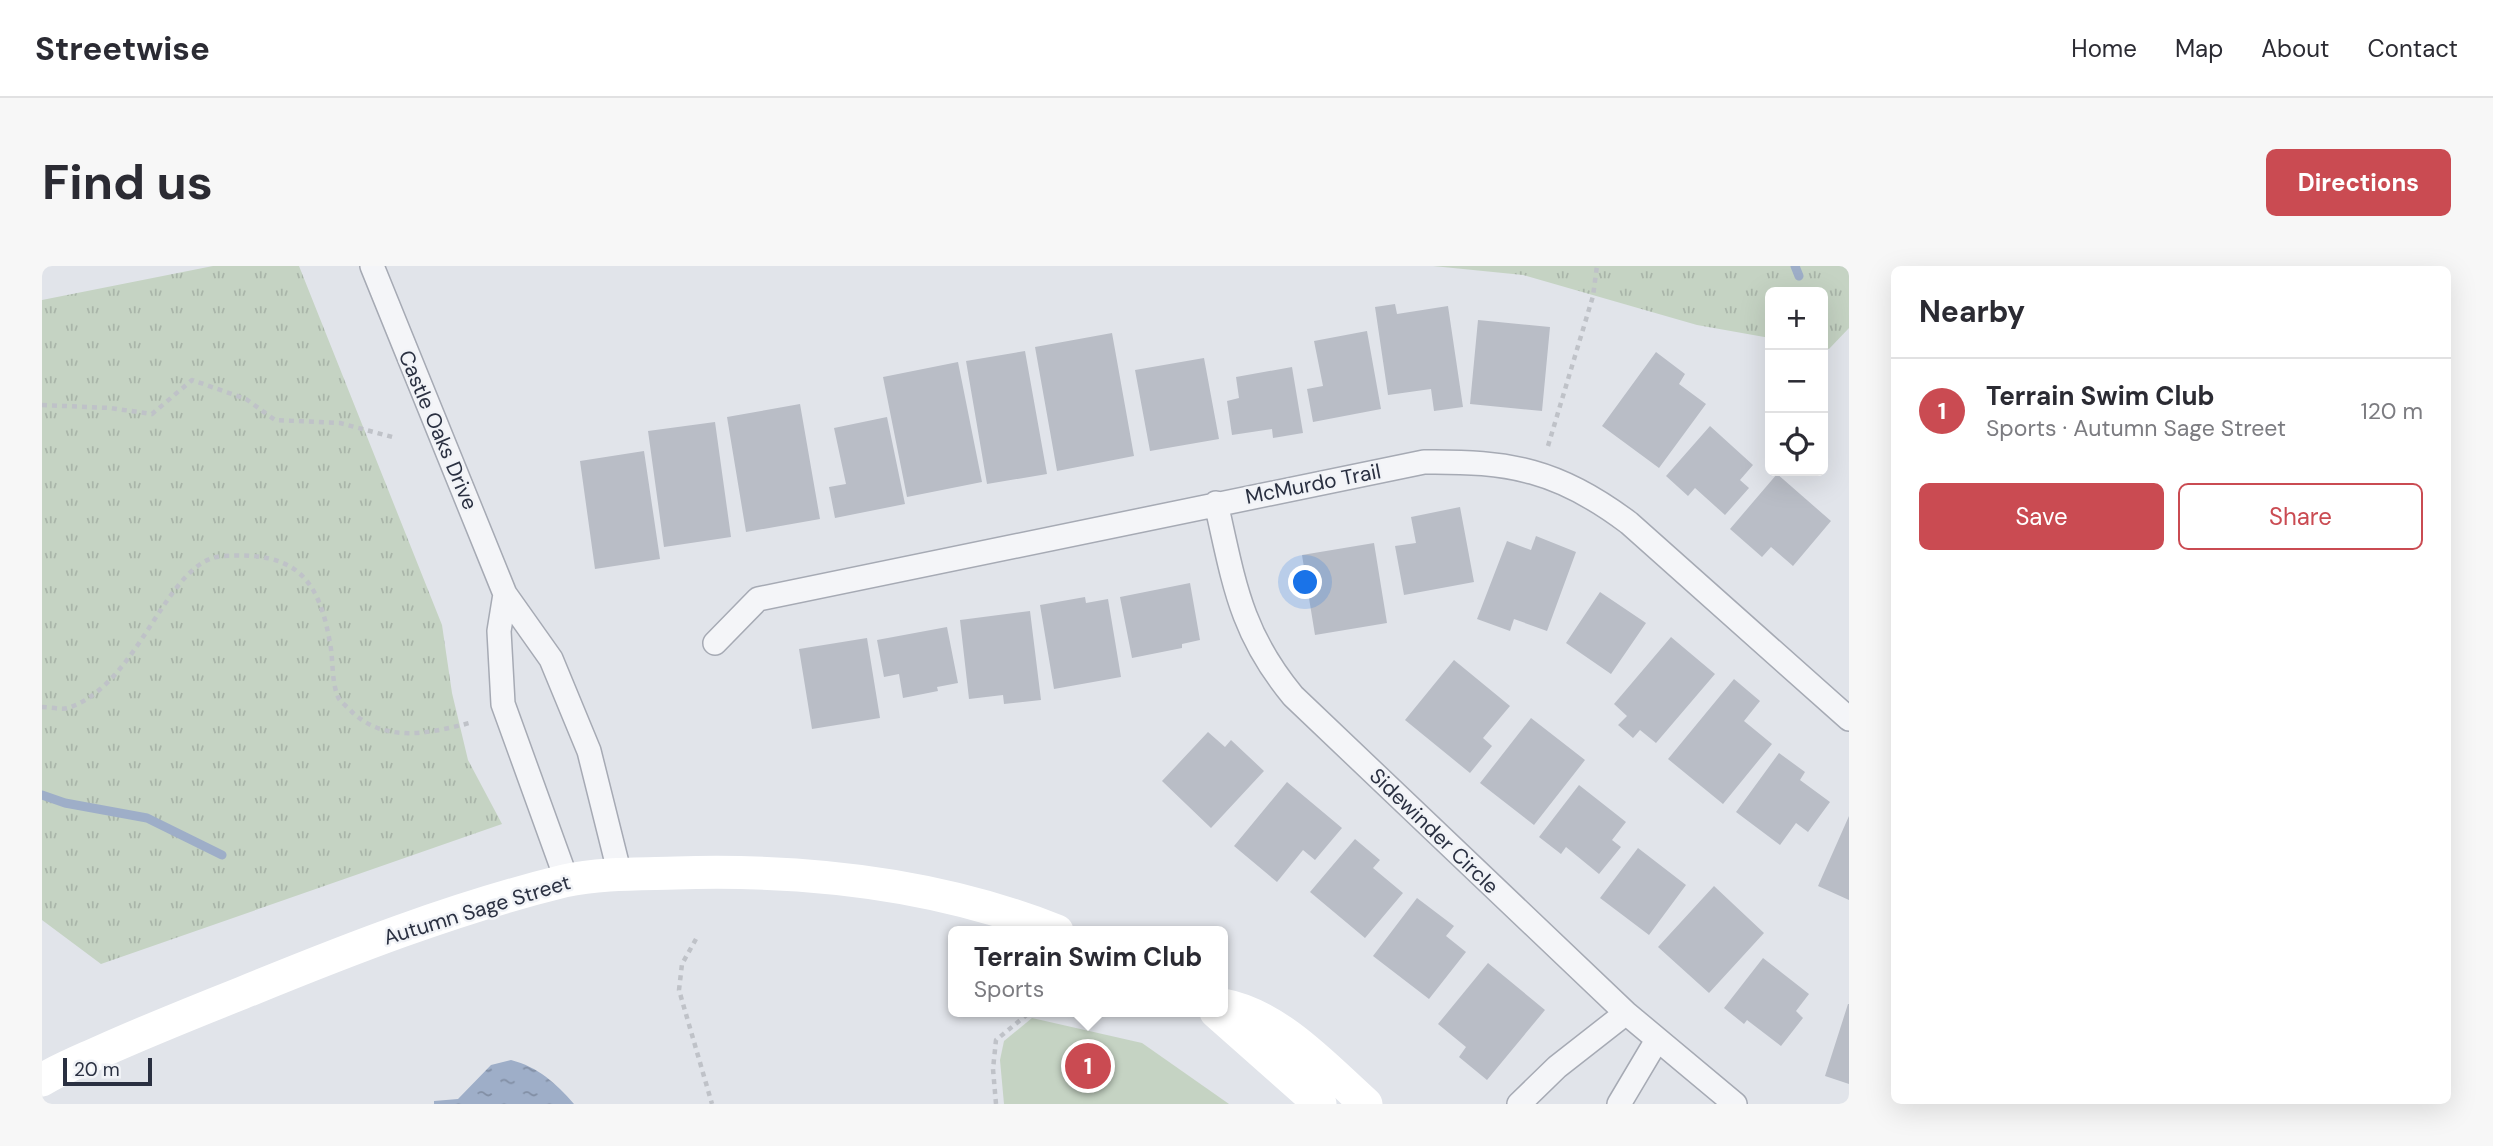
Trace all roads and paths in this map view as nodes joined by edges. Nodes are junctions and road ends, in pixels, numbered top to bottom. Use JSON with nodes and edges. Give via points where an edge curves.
{"nodes":[{"id":1,"x":372,"y":266,"type":"edge"},
{"id":2,"x":1597,"y":266,"type":"edge"},
{"id":3,"x":42,"y":405,"type":"edge"},
{"id":4,"x":396,"y":438,"type":"dead end"},
{"id":5,"x":1548,"y":446,"type":"dead end"},
{"id":6,"x":1216,"y":503,"type":"junction"},
{"id":7,"x":505,"y":594,"type":"junction"},
{"id":8,"x":715,"y":643,"type":"dead end"},
{"id":9,"x":42,"y":706,"type":"edge"},
{"id":10,"x":1849,"y":719,"type":"edge"},
{"id":11,"x":473,"y":722,"type":"dead end"},
{"id":12,"x":620,"y":874,"type":"junction"},
{"id":13,"x":567,"y":881,"type":"junction"},
{"id":14,"x":1045,"y":926,"type":"edge"},
{"id":15,"x":696,"y":939,"type":"dead end"},
{"id":16,"x":1228,"y":1006,"type":"edge"},
{"id":17,"x":1626,"y":1013,"type":"junction"},
{"id":18,"x":1024,"y":1017,"type":"edge"},
{"id":19,"x":1222,"y":1017,"type":"edge"},
{"id":20,"x":1657,"y":1040,"type":"junction"},
{"id":21,"x":42,"y":1080,"type":"edge"},
{"id":22,"x":712,"y":1104,"type":"edge"},
{"id":23,"x":996,"y":1104,"type":"edge"},
{"id":24,"x":1320,"y":1104,"type":"edge"},
{"id":25,"x":1366,"y":1104,"type":"edge"},
{"id":26,"x":1519,"y":1104,"type":"edge"},
{"id":27,"x":1619,"y":1104,"type":"edge"},
{"id":28,"x":1735,"y":1104,"type":"edge"}],
"edges":[{"from":1,"to":7,"type":"street","name":"Castle Oaks Drive"},
{"from":2,"to":5,"type":"path","via":[[1593,296]]},
{"from":3,"to":4,"type":"path","via":[[152,414],[192,380],[246,399],[275,420],[340,423]]},
{"from":6,"to":8,"type":"street","name":"McMurdo Trail","via":[[758,598]]},
{"from":6,"to":10,"type":"street","name":"McMurdo Trail","via":[[1424,462],[1468,461],[1552,477],[1593,496],[1629,523]]},
{"from":6,"to":17,"type":"street","name":"Sidewinder Circle","via":[[1239,603],[1272,671]]},
{"from":7,"to":12,"type":"street","name":"Castle Oaks Drive","via":[[551,659],[589,751]]},
{"from":7,"to":13,"type":"street","via":[[499,631],[503,704]]},
{"from":9,"to":11,"type":"path","via":[[67,709],[108,685],[191,570],[219,555],[258,556],[296,568],[320,599],[338,698],[363,722],[397,734],[436,732]]},
{"from":12,"to":13,"type":"street","name":"Autumn Sage Street"},
{"from":12,"to":14,"type":"street","name":"Autumn Sage Street","via":[[729,871],[818,875],[924,890]]},
{"from":13,"to":21,"type":"street","name":"Autumn Sage Street","via":[[363,945],[135,1037]]},
{"from":15,"to":22,"type":"path","via":[[682,964],[679,990]]},
{"from":16,"to":25,"type":"street","via":[[1278,1031]]},
{"from":17,"to":20,"type":"street","name":"Sidewinder Circle"},
{"from":17,"to":26,"type":"street"},
{"from":18,"to":23,"type":"path","via":[[996,1040]]},
{"from":19,"to":24,"type":"street"},
{"from":20,"to":27,"type":"street"},
{"from":20,"to":28,"type":"street","name":"Sidewinder Circle"}]}
